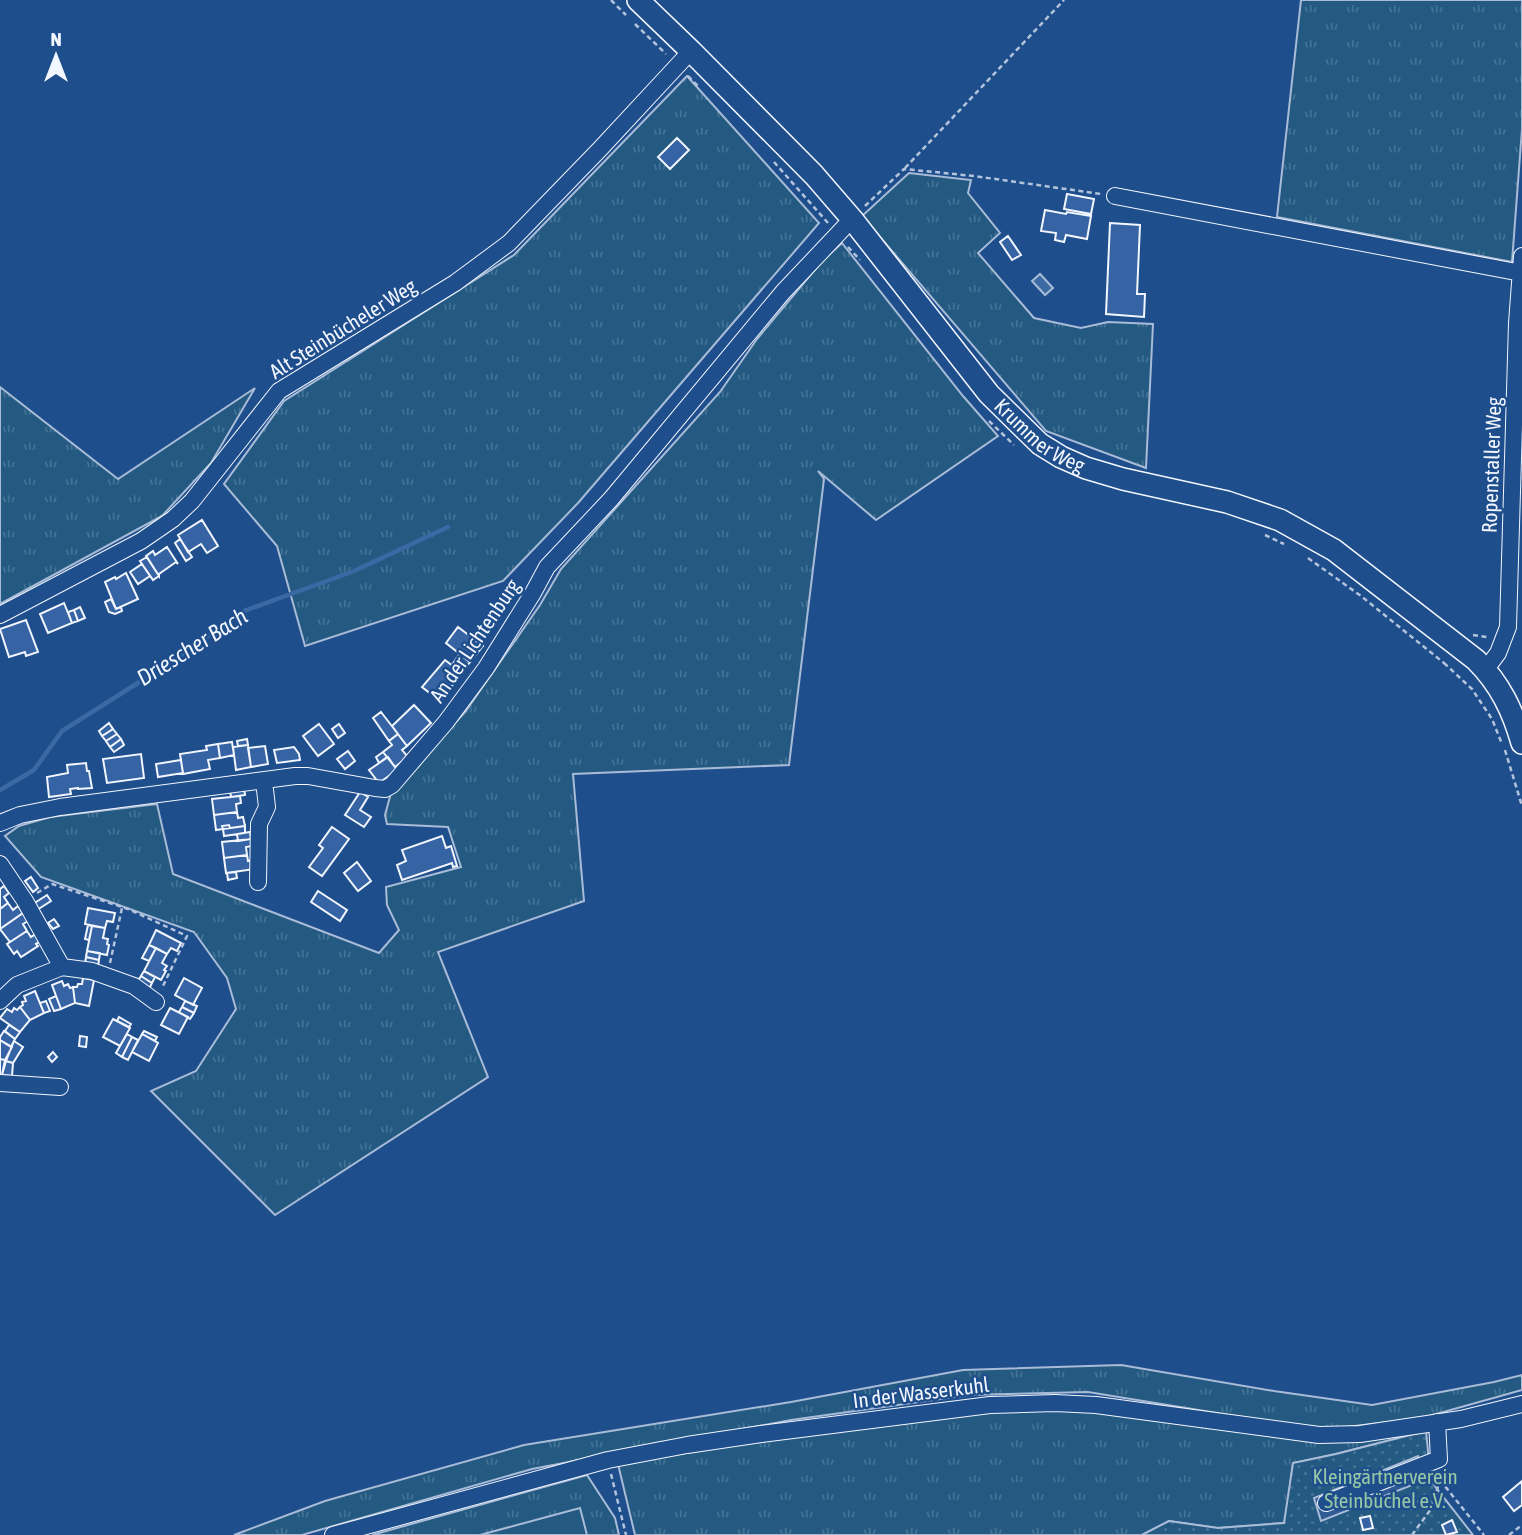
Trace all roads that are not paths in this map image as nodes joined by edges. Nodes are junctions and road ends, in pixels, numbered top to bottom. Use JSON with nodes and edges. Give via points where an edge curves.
{"nodes":[{"id":1,"x":638,"y":0,"type":"edge"},
{"id":2,"x":685,"y":58,"type":"junction"},
{"id":3,"x":1115,"y":196,"type":"road end"},
{"id":4,"x":845,"y":227,"type":"junction"},
{"id":5,"x":1522,"y":256,"type":"edge"},
{"id":6,"x":1521,"y":273,"type":"edge"},
{"id":7,"x":0,"y":615,"type":"edge"},
{"id":8,"x":1486,"y":670,"type":"junction"},
{"id":9,"x":1522,"y":743,"type":"edge"},
{"id":10,"x":264,"y":781,"type":"junction"},
{"id":11,"x":0,"y":824,"type":"edge"},
{"id":12,"x":0,"y":864,"type":"edge"},
{"id":13,"x":258,"y":882,"type":"dead end"},
{"id":14,"x":62,"y":967,"type":"junction"},
{"id":15,"x":0,"y":1001,"type":"edge"},
{"id":16,"x":156,"y":1002,"type":"road end"},
{"id":17,"x":0,"y":1083,"type":"edge"},
{"id":18,"x":60,"y":1087,"type":"dead end"},
{"id":19,"x":1522,"y":1404,"type":"edge"},
{"id":20,"x":1437,"y":1422,"type":"junction"},
{"id":21,"x":1326,"y":1503,"type":"dead end"},
{"id":22,"x":333,"y":1535,"type":"edge"}],
"edges":[{"from":1,"to":2,"type":"main road","name":"Krummer Weg"},
{"from":2,"to":4,"type":"main road","name":"Krummer Weg","via":[[814,174]]},
{"from":2,"to":7,"type":"street","name":"Alt Steinbücheler Weg","via":[[509,243],[455,283],[279,391],[173,519],[141,541]]},
{"from":3,"to":6,"type":"street"},
{"from":4,"to":8,"type":"main road","name":"Krummer Weg","via":[[989,394],[1040,444],[1086,468],[1227,502],[1280,520],[1334,550]]},
{"from":4,"to":10,"type":"street","name":"An der Lichtenburg","via":[[783,292],[611,499],[547,567],[486,668],[392,785],[375,788],[308,776]]},
{"from":5,"to":6,"type":"street","name":"Ropenstaller Weg"},
{"from":6,"to":8,"type":"street","name":"Ropenstaller Weg","via":[[1508,627]]},
{"from":8,"to":9,"type":"main road","name":"Krummer Weg","via":[[1506,699]]},
{"from":10,"to":11,"type":"street","name":"An der Lichtenburg","via":[[60,807]]},
{"from":10,"to":13,"type":"street","via":[[267,807],[259,824]]},
{"from":12,"to":14,"type":"street"},
{"from":14,"to":15,"type":"street","via":[[17,985]]},
{"from":14,"to":16,"type":"street","via":[[92,971],[134,986]]},
{"from":17,"to":18,"type":"street"},
{"from":19,"to":20,"type":"street","name":"In der Wasserkuhl"},
{"from":20,"to":21,"type":"street","via":[[1438,1459]]},
{"from":20,"to":22,"type":"street","name":"In der Wasserkuhl","via":[[1320,1435],[1096,1405],[990,1405],[724,1439],[608,1460]]}]}
